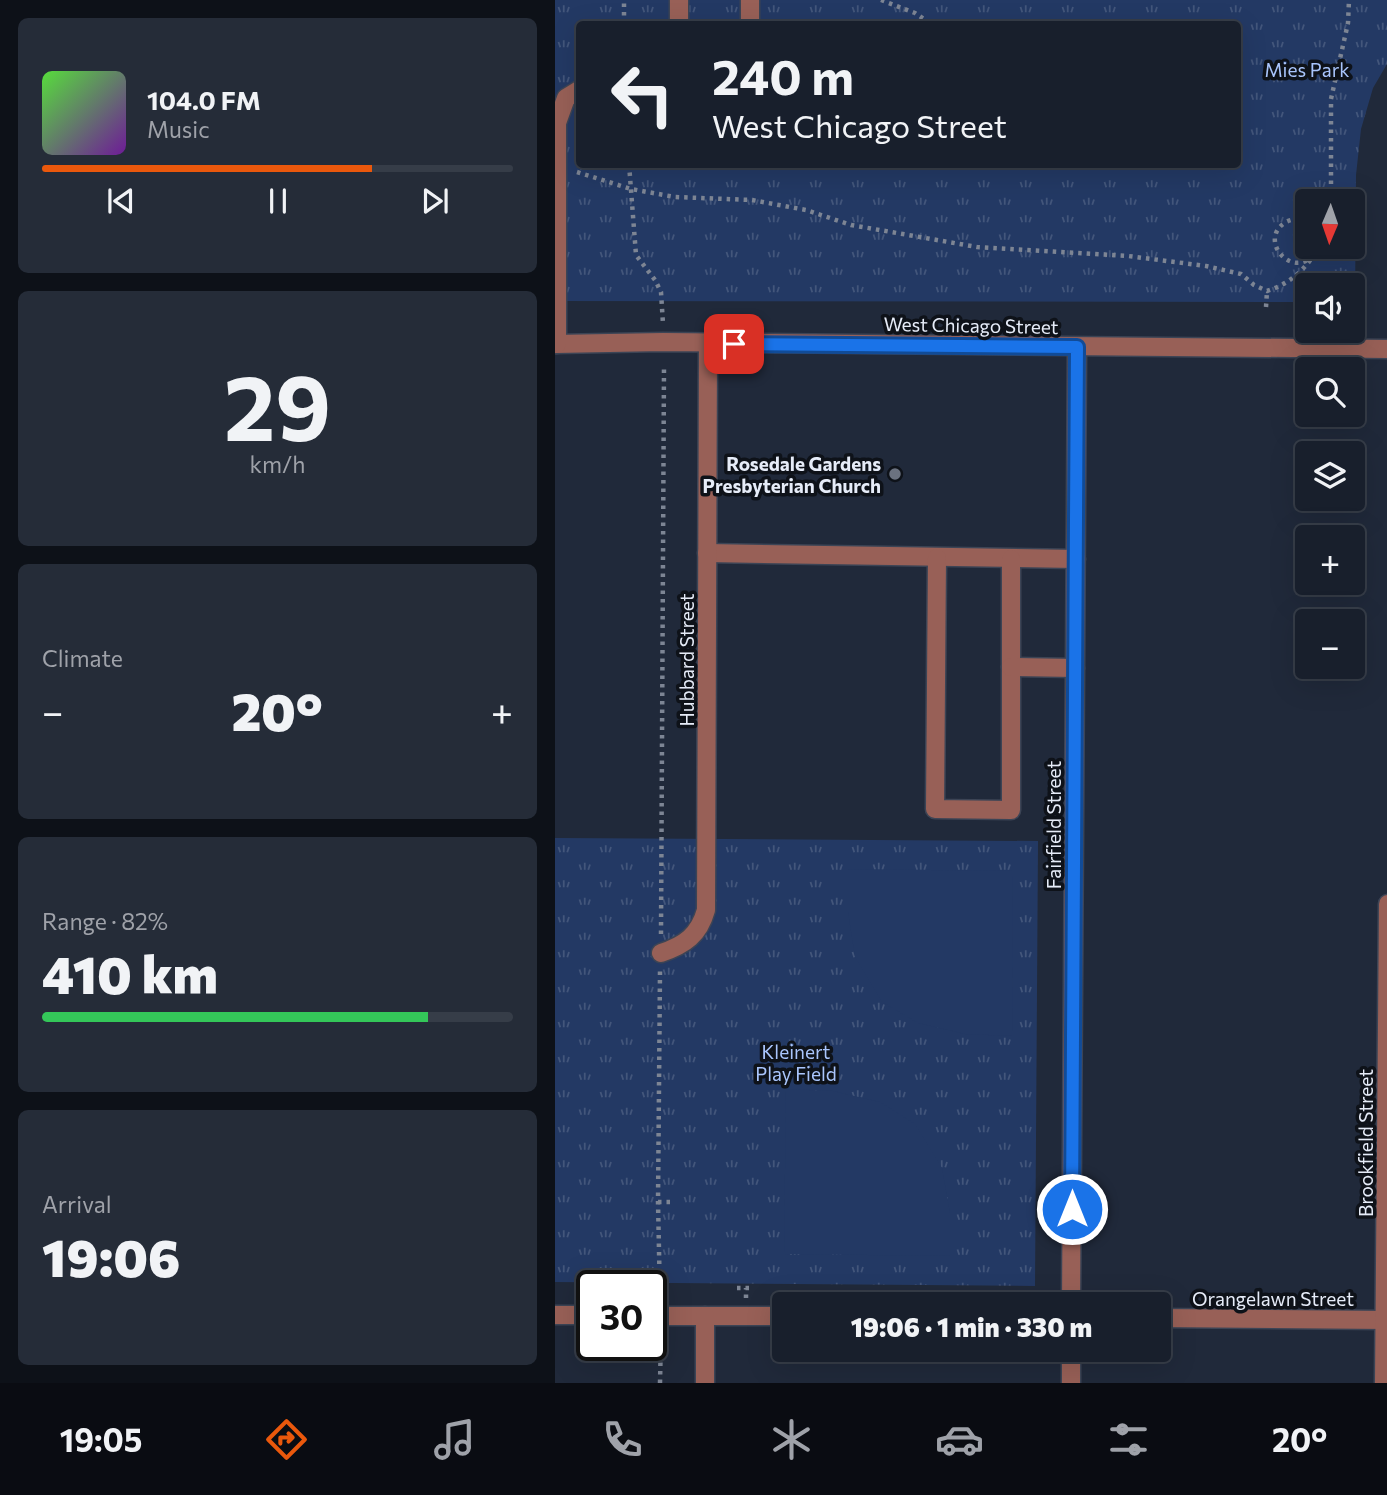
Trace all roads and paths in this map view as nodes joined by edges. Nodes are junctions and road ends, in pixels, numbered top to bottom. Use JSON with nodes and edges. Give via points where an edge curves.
{"nodes":[{"id":1,"x":624,"y":0,"type":"edge"},
{"id":2,"x":679,"y":0,"type":"edge"},
{"id":3,"x":750,"y":0,"type":"edge"},
{"id":4,"x":881,"y":0,"type":"edge"},
{"id":5,"x":1349,"y":0,"type":"edge"},
{"id":6,"x":624,"y":21,"type":"edge"},
{"id":7,"x":679,"y":21,"type":"edge"},
{"id":8,"x":750,"y":21,"type":"edge"},
{"id":9,"x":927,"y":21,"type":"edge"},
{"id":10,"x":576,"y":92,"type":"edge"},
{"id":11,"x":629,"y":168,"type":"edge"},
{"id":12,"x":557,"y":172,"type":"junction"},
{"id":13,"x":631,"y":189,"type":"junction"},
{"id":14,"x":1331,"y":189,"type":"edge"},
{"id":15,"x":1295,"y":219,"type":"edge"},
{"id":16,"x":1306,"y":259,"type":"edge"},
{"id":17,"x":1311,"y":259,"type":"edge"},
{"id":18,"x":1267,"y":290,"type":"junction"},
{"id":19,"x":1266,"y":307,"type":"dead end"},
{"id":20,"x":663,"y":342,"type":"junction"},
{"id":21,"x":556,"y":344,"type":"edge"},
{"id":22,"x":708,"y":344,"type":"junction"},
{"id":23,"x":1077,"y":347,"type":"junction"},
{"id":24,"x":1387,"y":349,"type":"edge"},
{"id":25,"x":663,"y":366,"type":"dead end"},
{"id":26,"x":707,"y":553,"type":"junction"},
{"id":27,"x":937,"y":558,"type":"junction"},
{"id":28,"x":1011,"y":559,"type":"junction"},
{"id":29,"x":1076,"y":559,"type":"junction"},
{"id":30,"x":1011,"y":667,"type":"junction"},
{"id":31,"x":1075,"y":668,"type":"junction"},
{"id":32,"x":1387,"y":904,"type":"edge"},
{"id":33,"x":661,"y":953,"type":"junction"},
{"id":34,"x":658,"y":1202,"type":"junction"},
{"id":35,"x":675,"y":1202,"type":"dead end"},
{"id":36,"x":659,"y":1270,"type":"edge"},
{"id":37,"x":737,"y":1288,"type":"dead end"},
{"id":38,"x":755,"y":1288,"type":"dead end"},
{"id":39,"x":1071,"y":1292,"type":"edge"},
{"id":40,"x":555,"y":1315,"type":"edge"},
{"id":41,"x":576,"y":1315,"type":"edge"},
{"id":42,"x":667,"y":1316,"type":"edge"},
{"id":43,"x":705,"y":1316,"type":"junction"},
{"id":44,"x":772,"y":1316,"type":"edge"},
{"id":45,"x":1171,"y":1318,"type":"edge"},
{"id":46,"x":1386,"y":1320,"type":"edge"},
{"id":47,"x":1071,"y":1362,"type":"edge"},
{"id":48,"x":705,"y":1383,"type":"edge"},
{"id":49,"x":1071,"y":1383,"type":"edge"},
{"id":50,"x":1384,"y":1383,"type":"edge"}],
"edges":[{"from":1,"to":6,"type":"path"},
{"from":2,"to":7,"type":"street"},
{"from":3,"to":8,"type":"street"},
{"from":4,"to":9,"type":"path"},
{"from":5,"to":14,"type":"path","via":[[1331,99]]},
{"from":10,"to":12,"type":"street","via":[[566,98],[557,123]]},
{"from":11,"to":13,"type":"path"},
{"from":12,"to":13,"type":"path","via":[[589,175]]},
{"from":12,"to":21,"type":"street"},
{"from":13,"to":18,"type":"path","via":[[675,197],[752,200],[806,210],[851,225],[977,247],[1128,256],[1206,266],[1241,274]]},
{"from":13,"to":20,"type":"path","via":[[636,255],[661,292]]},
{"from":15,"to":16,"type":"path","via":[[1277,233],[1275,241],[1289,261]]},
{"from":17,"to":18,"type":"path","via":[[1304,270]]},
{"from":18,"to":19,"type":"path"},
{"from":20,"to":21,"type":"street","name":"West Chicago Street"},
{"from":20,"to":22,"type":"street","name":"West Chicago Street"},
{"from":22,"to":23,"type":"street","name":"West Chicago Street"},
{"from":22,"to":26,"type":"street","name":"Hubbard Street"},
{"from":23,"to":24,"type":"street","name":"West Chicago Street"},
{"from":23,"to":29,"type":"street","name":"Fairfield Street"},
{"from":25,"to":33,"type":"path"},
{"from":26,"to":27,"type":"street"},
{"from":26,"to":33,"type":"street","name":"Hubbard Street","via":[[706,910],[691,939]]},
{"from":27,"to":28,"type":"street"},
{"from":27,"to":30,"type":"street","via":[[935,809],[1011,810]]},
{"from":28,"to":29,"type":"street"},
{"from":28,"to":30,"type":"street"},
{"from":29,"to":31,"type":"street","name":"Fairfield Street"},
{"from":30,"to":31,"type":"street"},
{"from":31,"to":39,"type":"street","name":"Fairfield Street"},
{"from":32,"to":46,"type":"street","name":"Brookfield Street"},
{"from":33,"to":34,"type":"path"},
{"from":34,"to":35,"type":"path"},
{"from":34,"to":36,"type":"path"},
{"from":37,"to":38,"type":"path"},
{"from":40,"to":41,"type":"street"},
{"from":42,"to":43,"type":"street"},
{"from":43,"to":44,"type":"street"},
{"from":43,"to":48,"type":"street"},
{"from":45,"to":46,"type":"street","name":"Orangelawn Street"},
{"from":46,"to":50,"type":"street","name":"Brookfield Street"},
{"from":47,"to":49,"type":"street"}]}
